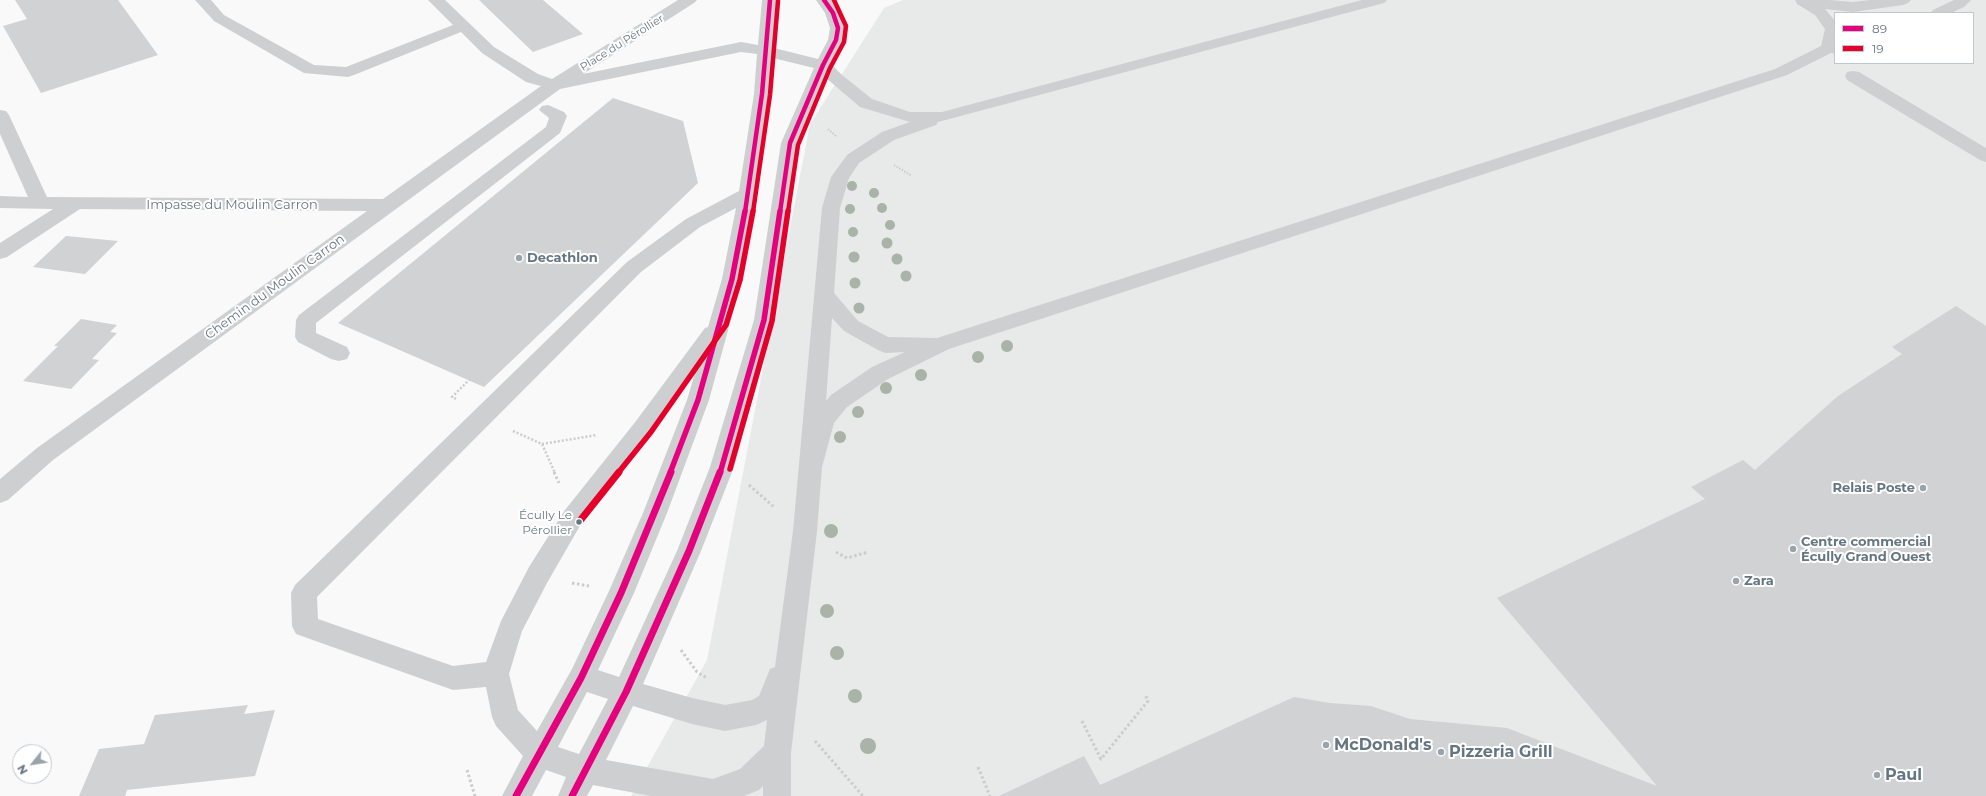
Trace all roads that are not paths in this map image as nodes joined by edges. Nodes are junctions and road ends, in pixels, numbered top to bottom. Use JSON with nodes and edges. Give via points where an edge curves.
{"nodes":[{"id":1,"x":203,"y":0,"type":"edge"},
{"id":2,"x":436,"y":0,"type":"edge"},
{"id":3,"x":689,"y":0,"type":"edge"},
{"id":4,"x":770,"y":0,"type":"edge"},
{"id":5,"x":824,"y":0,"type":"edge"},
{"id":6,"x":1379,"y":0,"type":"edge"},
{"id":7,"x":1848,"y":0,"type":"edge"},
{"id":8,"x":1903,"y":0,"type":"edge"},
{"id":9,"x":1963,"y":0,"type":"edge"},
{"id":10,"x":1806,"y":1,"type":"edge"},
{"id":11,"x":1940,"y":12,"type":"edge"},
{"id":12,"x":463,"y":26,"type":"junction"},
{"id":13,"x":1833,"y":47,"type":"edge"},
{"id":14,"x":766,"y":52,"type":"junction"},
{"id":15,"x":823,"y":65,"type":"junction"},
{"id":16,"x":1853,"y":76,"type":"dead end"},
{"id":17,"x":554,"y":85,"type":"junction"},
{"id":18,"x":548,"y":110,"type":"dead end"},
{"id":19,"x":0,"y":115,"type":"edge"},
{"id":20,"x":942,"y":117,"type":"junction"},
{"id":21,"x":1986,"y":156,"type":"edge"},
{"id":22,"x":748,"y":194,"type":"junction"},
{"id":23,"x":0,"y":202,"type":"edge"},
{"id":24,"x":40,"y":203,"type":"junction"},
{"id":25,"x":75,"y":204,"type":"junction"},
{"id":26,"x":388,"y":205,"type":"junction"},
{"id":27,"x":0,"y":252,"type":"edge"},
{"id":28,"x":824,"y":296,"type":"junction"},
{"id":29,"x":719,"y":322,"type":"junction"},
{"id":30,"x":942,"y":344,"type":"junction"},
{"id":31,"x":338,"y":354,"type":"dead end"},
{"id":32,"x":811,"y":465,"type":"junction"},
{"id":33,"x":0,"y":493,"type":"edge"},
{"id":34,"x":790,"y":651,"type":"junction"},
{"id":35,"x":496,"y":674,"type":"junction"},
{"id":36,"x":581,"y":678,"type":"junction"},
{"id":37,"x":626,"y":692,"type":"junction"},
{"id":38,"x":777,"y":753,"type":"junction"},
{"id":39,"x":539,"y":754,"type":"junction"},
{"id":40,"x":586,"y":770,"type":"junction"},
{"id":41,"x":715,"y":795,"type":"edge"},
{"id":42,"x":516,"y":796,"type":"edge"},
{"id":43,"x":572,"y":796,"type":"edge"},
{"id":44,"x":777,"y":796,"type":"edge"}],
"edges":[{"from":1,"to":12,"type":"street","via":[[219,18],[310,70],[348,72]]},
{"from":2,"to":12,"type":"street"},
{"from":3,"to":17,"type":"street","name":"Place du Pérollier"},
{"from":4,"to":14,"type":"street"},
{"from":5,"to":15,"type":"street","via":[[834,13],[838,28],[836,40]]},
{"from":6,"to":20,"type":"street"},
{"from":7,"to":10,"type":"street"},
{"from":8,"to":10,"type":"street","via":[[1853,7]]},
{"from":9,"to":11,"type":"street"},
{"from":10,"to":13,"type":"street","via":[[1820,12],[1833,29]]},
{"from":12,"to":17,"type":"street","via":[[488,50],[532,78]]},
{"from":13,"to":30,"type":"street","via":[[1781,72]]},
{"from":14,"to":15,"type":"street"},
{"from":14,"to":17,"type":"street","via":[[741,47]]},
{"from":14,"to":22,"type":"street"},
{"from":15,"to":20,"type":"street","via":[[857,96],[879,109],[909,117]]},
{"from":15,"to":37,"type":"street","via":[[790,143],[764,320],[722,467],[689,551]]},
{"from":16,"to":21,"type":"street"},
{"from":17,"to":26,"type":"street","name":"Chemin du Moulin Carron"},
{"from":18,"to":31,"type":"street","via":[[558,116],[554,129],[306,320],[305,337]]},
{"from":19,"to":24,"type":"street"},
{"from":20,"to":28,"type":"street","via":[[888,136],[853,160],[840,177],[832,208]]},
{"from":22,"to":29,"type":"street","via":[[732,279]]},
{"from":22,"to":35,"type":"street","via":[[693,223],[634,267],[304,593],[305,626],[452,678]]},
{"from":23,"to":24,"type":"street","name":"Impasse du Moulin Carron"},
{"from":24,"to":25,"type":"street","name":"Impasse du Moulin Carron"},
{"from":25,"to":26,"type":"street","name":"Impasse du Moulin Carron"},
{"from":25,"to":27,"type":"street"},
{"from":26,"to":33,"type":"street","name":"Chemin du Moulin Carron","via":[[45,454]]},
{"from":28,"to":30,"type":"street","via":[[851,326],[885,345]]},
{"from":28,"to":32,"type":"street"},
{"from":29,"to":35,"type":"street","via":[[644,427],[573,517],[538,575],[510,629]]},
{"from":29,"to":36,"type":"street","via":[[698,400],[656,513]]},
{"from":30,"to":32,"type":"street","via":[[880,373],[839,401],[824,420]]},
{"from":32,"to":34,"type":"street"},
{"from":34,"to":37,"type":"street","via":[[769,705],[756,712],[725,718]]},
{"from":34,"to":38,"type":"street"},
{"from":35,"to":39,"type":"street","via":[[506,717]]},
{"from":36,"to":37,"type":"street"},
{"from":36,"to":39,"type":"street"},
{"from":37,"to":40,"type":"street"},
{"from":38,"to":41,"type":"street","via":[[749,780]]},
{"from":38,"to":44,"type":"street"},
{"from":39,"to":40,"type":"street"},
{"from":39,"to":42,"type":"street"},
{"from":40,"to":41,"type":"street"},
{"from":40,"to":43,"type":"street"}]}
